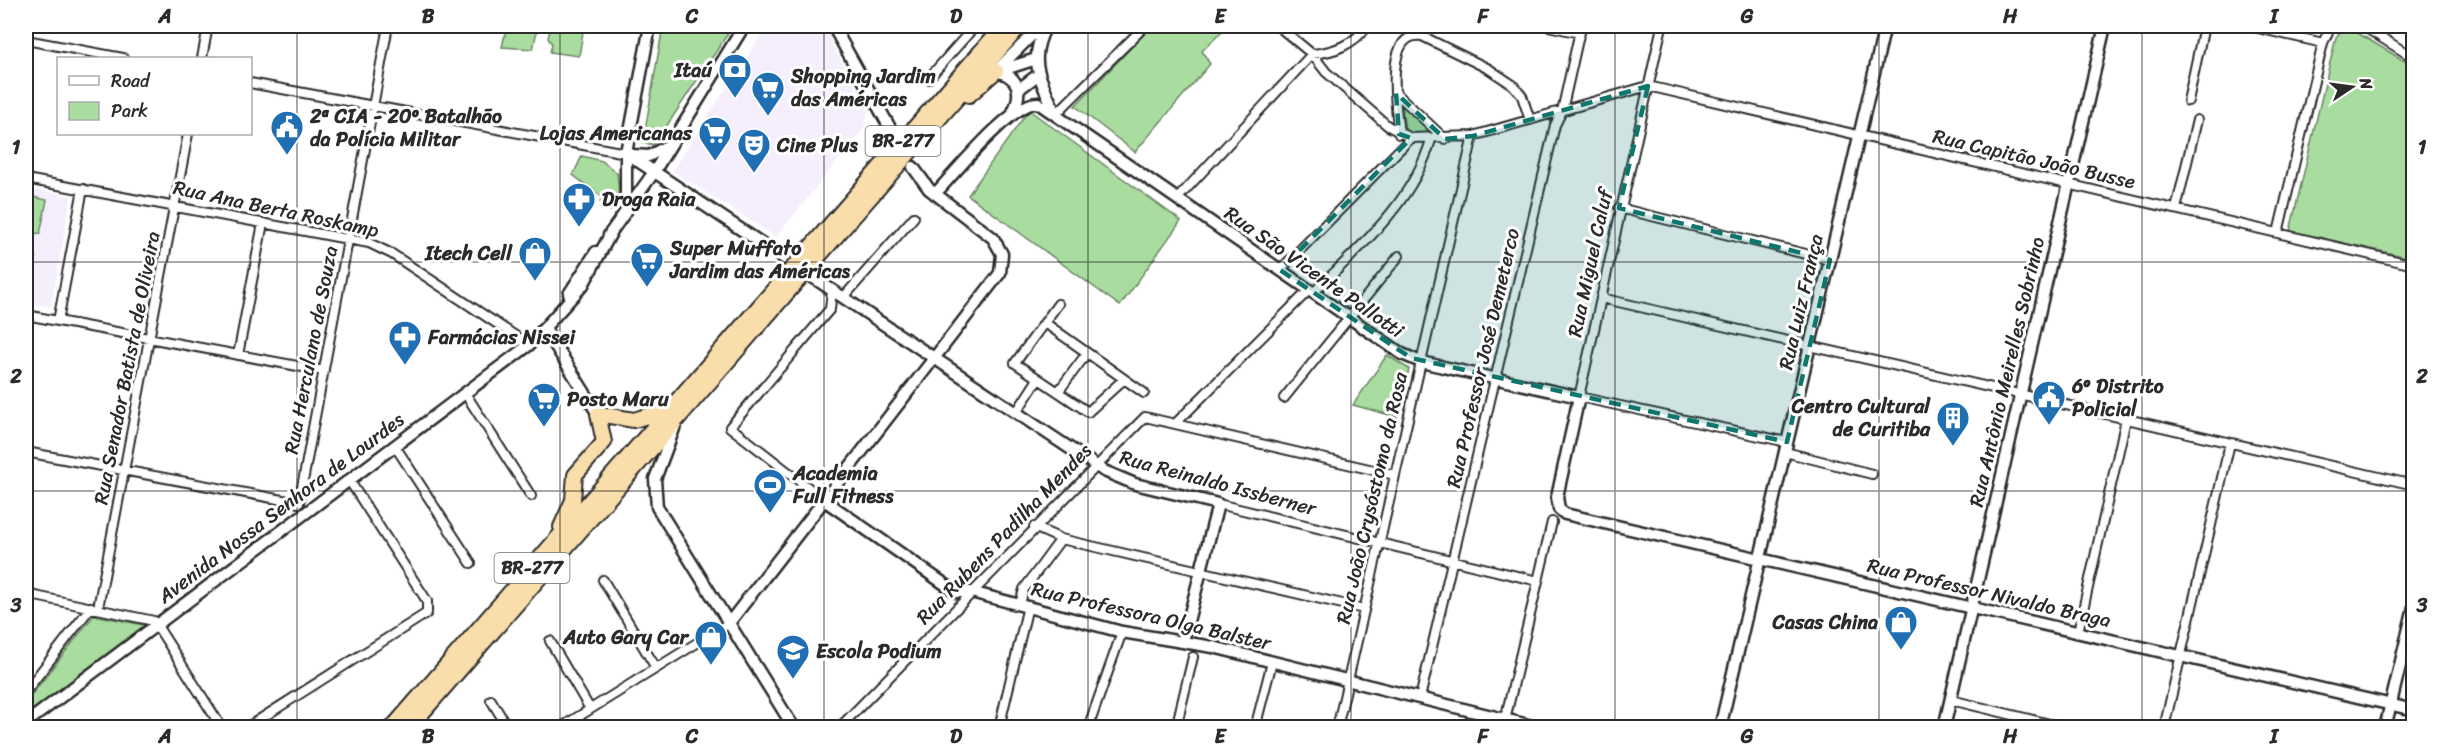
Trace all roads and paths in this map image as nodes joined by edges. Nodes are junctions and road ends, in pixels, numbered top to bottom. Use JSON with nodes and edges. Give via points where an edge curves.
{"nodes":[{"id":1,"x":208,"y":26,"type":"edge"},
{"id":2,"x":388,"y":26,"type":"edge"},
{"id":3,"x":650,"y":26,"type":"edge"},
{"id":4,"x":744,"y":26,"type":"edge"},
{"id":5,"x":834,"y":26,"type":"edge"},
{"id":6,"x":975,"y":26,"type":"edge"},
{"id":7,"x":1004,"y":26,"type":"edge"},
{"id":8,"x":1020,"y":26,"type":"edge"},
{"id":9,"x":1044,"y":26,"type":"edge"},
{"id":10,"x":1145,"y":26,"type":"edge"},
{"id":11,"x":1278,"y":26,"type":"edge"},
{"id":12,"x":1368,"y":26,"type":"edge"},
{"id":13,"x":1548,"y":26,"type":"edge"},
{"id":14,"x":1662,"y":26,"type":"edge"},
{"id":15,"x":1885,"y":26,"type":"edge"},
{"id":16,"x":2105,"y":26,"type":"edge"},
{"id":17,"x":2204,"y":26,"type":"edge"},
{"id":18,"x":2249,"y":26,"type":"edge"},
{"id":19,"x":2331,"y":26,"type":"edge"},
{"id":20,"x":2363,"y":26,"type":"edge"},
{"id":21,"x":1581,"y":29,"type":"edge"},
{"id":22,"x":26,"y":40,"type":"edge"},
{"id":23,"x":2323,"y":43,"type":"junction"},
{"id":24,"x":1312,"y":54,"type":"junction"},
{"id":25,"x":104,"y":57,"type":"edge"},
{"id":26,"x":202,"y":57,"type":"edge"},
{"id":27,"x":2414,"y":58,"type":"edge"},
{"id":28,"x":1036,"y":59,"type":"junction"},
{"id":29,"x":996,"y":72,"type":"junction"},
{"id":30,"x":1039,"y":74,"type":"junction"},
{"id":31,"x":928,"y":79,"type":"dead end"},
{"id":32,"x":252,"y":82,"type":"edge"},
{"id":33,"x":1647,"y":86,"type":"junction"},
{"id":34,"x":1018,"y":89,"type":"junction"},
{"id":35,"x":1396,"y":93,"type":"junction"},
{"id":36,"x":2188,"y":101,"type":"dead end"},
{"id":37,"x":373,"y":106,"type":"junction"},
{"id":38,"x":1562,"y":111,"type":"junction"},
{"id":39,"x":1012,"y":113,"type":"junction"},
{"id":40,"x":1056,"y":114,"type":"junction"},
{"id":41,"x":1530,"y":120,"type":"junction"},
{"id":42,"x":2197,"y":120,"type":"dead end"},
{"id":43,"x":1399,"y":134,"type":"junction"},
{"id":44,"x":188,"y":135,"type":"edge"},
{"id":45,"x":894,"y":135,"type":"dead end"},
{"id":46,"x":925,"y":135,"type":"junction"},
{"id":47,"x":1859,"y":135,"type":"junction"},
{"id":48,"x":1473,"y":136,"type":"junction"},
{"id":49,"x":1411,"y":138,"type":"junction"},
{"id":50,"x":1445,"y":139,"type":"junction"},
{"id":51,"x":1431,"y":140,"type":"junction"},
{"id":52,"x":668,"y":145,"type":"junction"},
{"id":53,"x":626,"y":153,"type":"junction"},
{"id":54,"x":913,"y":167,"type":"dead end"},
{"id":55,"x":654,"y":172,"type":"junction"},
{"id":56,"x":26,"y":178,"type":"edge"},
{"id":57,"x":2069,"y":184,"type":"junction"},
{"id":58,"x":83,"y":189,"type":"junction"},
{"id":59,"x":935,"y":194,"type":"junction"},
{"id":60,"x":1177,"y":199,"type":"junction"},
{"id":61,"x":174,"y":206,"type":"junction"},
{"id":62,"x":1619,"y":208,"type":"junction"},
{"id":63,"x":2176,"y":209,"type":"junction"},
{"id":64,"x":625,"y":211,"type":"junction"},
{"id":65,"x":914,"y":217,"type":"dead end"},
{"id":66,"x":263,"y":223,"type":"junction"},
{"id":67,"x":2278,"y":233,"type":"junction"},
{"id":68,"x":349,"y":239,"type":"junction"},
{"id":69,"x":1399,"y":256,"type":"dead end"},
{"id":70,"x":1830,"y":260,"type":"junction"},
{"id":71,"x":2414,"y":265,"type":"edge"},
{"id":72,"x":801,"y":268,"type":"junction"},
{"id":73,"x":1280,"y":270,"type":"junction"},
{"id":74,"x":832,"y":291,"type":"junction"},
{"id":75,"x":1311,"y":292,"type":"junction"},
{"id":76,"x":843,"y":298,"type":"junction"},
{"id":77,"x":1601,"y":298,"type":"junction"},
{"id":78,"x":1058,"y":304,"type":"dead end"},
{"id":79,"x":26,"y":315,"type":"edge"},
{"id":80,"x":1347,"y":317,"type":"junction"},
{"id":81,"x":58,"y":321,"type":"junction"},
{"id":82,"x":1045,"y":323,"type":"junction"},
{"id":83,"x":545,"y":329,"type":"junction"},
{"id":84,"x":149,"y":338,"type":"junction"},
{"id":85,"x":529,"y":345,"type":"junction"},
{"id":86,"x":1810,"y":346,"type":"junction"},
{"id":87,"x":1087,"y":352,"type":"junction"},
{"id":88,"x":238,"y":355,"type":"junction"},
{"id":89,"x":935,"y":358,"type":"junction"},
{"id":90,"x":1421,"y":362,"type":"junction"},
{"id":91,"x":324,"y":371,"type":"junction"},
{"id":92,"x":1495,"y":378,"type":"junction"},
{"id":93,"x":1038,"y":379,"type":"junction"},
{"id":94,"x":1124,"y":379,"type":"junction"},
{"id":95,"x":1058,"y":392,"type":"junction"},
{"id":96,"x":465,"y":393,"type":"junction"},
{"id":97,"x":1144,"y":393,"type":"dead end"},
{"id":98,"x":2020,"y":394,"type":"junction"},
{"id":99,"x":1580,"y":397,"type":"junction"},
{"id":100,"x":1284,"y":398,"type":"dead end"},
{"id":101,"x":675,"y":413,"type":"junction"},
{"id":102,"x":1016,"y":413,"type":"junction"},
{"id":103,"x":598,"y":414,"type":"junction"},
{"id":104,"x":2126,"y":419,"type":"junction"},
{"id":105,"x":1176,"y":423,"type":"junction"},
{"id":106,"x":2230,"y":443,"type":"junction"},
{"id":107,"x":395,"y":446,"type":"junction"},
{"id":108,"x":1786,"y":447,"type":"junction"},
{"id":109,"x":26,"y":452,"type":"edge"},
{"id":110,"x":1095,"y":465,"type":"junction"},
{"id":111,"x":124,"y":471,"type":"junction"},
{"id":112,"x":1872,"y":474,"type":"dead end"},
{"id":113,"x":1395,"y":475,"type":"junction"},
{"id":114,"x":349,"y":480,"type":"junction"},
{"id":115,"x":2414,"y":485,"type":"edge"},
{"id":116,"x":531,"y":496,"type":"dead end"},
{"id":117,"x":825,"y":500,"type":"junction"},
{"id":118,"x":1218,"y":504,"type":"junction"},
{"id":119,"x":303,"y":508,"type":"junction"},
{"id":120,"x":1558,"y":508,"type":"joint"},
{"id":121,"x":1552,"y":522,"type":"dead end"},
{"id":122,"x":1034,"y":527,"type":"junction"},
{"id":123,"x":1061,"y":539,"type":"junction"},
{"id":124,"x":555,"y":541,"type":"junction"},
{"id":125,"x":1379,"y":543,"type":"junction"},
{"id":126,"x":1760,"y":559,"type":"junction"},
{"id":127,"x":1452,"y":561,"type":"junction"},
{"id":128,"x":471,"y":564,"type":"dead end"},
{"id":129,"x":1202,"y":572,"type":"junction"},
{"id":130,"x":603,"y":580,"type":"dead end"},
{"id":131,"x":1538,"y":581,"type":"junction"},
{"id":132,"x":971,"y":592,"type":"junction"},
{"id":133,"x":26,"y":594,"type":"edge"},
{"id":134,"x":1024,"y":605,"type":"junction"},
{"id":135,"x":2414,"y":607,"type":"edge"},
{"id":136,"x":95,"y":608,"type":"junction"},
{"id":137,"x":1971,"y":608,"type":"junction"},
{"id":138,"x":1364,"y":609,"type":"junction"},
{"id":139,"x":729,"y":623,"type":"junction"},
{"id":140,"x":157,"y":624,"type":"junction"},
{"id":141,"x":1122,"y":632,"type":"junction"},
{"id":142,"x":2078,"y":633,"type":"junction"},
{"id":143,"x":550,"y":640,"type":"dead end"},
{"id":144,"x":1183,"y":641,"type":"junction"},
{"id":145,"x":2181,"y":656,"type":"junction"},
{"id":146,"x":1193,"y":657,"type":"dead end"},
{"id":147,"x":1272,"y":662,"type":"junction"},
{"id":148,"x":656,"y":668,"type":"junction"},
{"id":149,"x":1347,"y":680,"type":"junction"},
{"id":150,"x":26,"y":691,"type":"edge"},
{"id":151,"x":1420,"y":699,"type":"junction"},
{"id":152,"x":1951,"y":699,"type":"junction"},
{"id":153,"x":491,"y":700,"type":"dead end"},
{"id":154,"x":2391,"y":705,"type":"junction"},
{"id":155,"x":590,"y":709,"type":"junction"},
{"id":156,"x":2414,"y":710,"type":"edge"},
{"id":157,"x":26,"y":723,"type":"edge"},
{"id":158,"x":1504,"y":724,"type":"edge"},
{"id":159,"x":222,"y":728,"type":"edge"},
{"id":160,"x":246,"y":728,"type":"edge"},
{"id":161,"x":392,"y":728,"type":"edge"},
{"id":162,"x":409,"y":728,"type":"edge"},
{"id":163,"x":508,"y":728,"type":"edge"},
{"id":164,"x":560,"y":728,"type":"edge"},
{"id":165,"x":794,"y":728,"type":"edge"},
{"id":166,"x":839,"y":728,"type":"edge"},
{"id":167,"x":999,"y":728,"type":"edge"},
{"id":168,"x":1088,"y":728,"type":"edge"},
{"id":169,"x":1176,"y":728,"type":"edge"},
{"id":170,"x":1255,"y":728,"type":"edge"},
{"id":171,"x":1336,"y":728,"type":"edge"},
{"id":172,"x":1540,"y":728,"type":"edge"},
{"id":173,"x":1720,"y":728,"type":"edge"},
{"id":174,"x":1944,"y":728,"type":"edge"},
{"id":175,"x":2066,"y":728,"type":"edge"},
{"id":176,"x":2164,"y":728,"type":"edge"},
{"id":177,"x":2385,"y":728,"type":"edge"}],
"edges":[{"from":1,"to":26,"type":"street"},
{"from":2,"to":37,"type":"street","name":"Rua Herculano de Souza"},
{"from":3,"to":53,"type":"main road"},
{"from":4,"to":52,"type":"main road","name":"Avenida Nossa Senhora de Lourdes"},
{"from":5,"to":45,"type":"main road"},
{"from":6,"to":31,"type":"street"},
{"from":7,"to":72,"type":"highway","number":"BR-277"},
{"from":8,"to":46,"type":"highway","number":"BR-277"},
{"from":9,"to":28,"type":"main road"},
{"from":9,"to":29,"type":"main road"},
{"from":10,"to":40,"type":"street"},
{"from":11,"to":24,"type":"street"},
{"from":12,"to":24,"type":"street","via":[[1343,47]]},
{"from":13,"to":21,"type":"street"},
{"from":14,"to":33,"type":"street","name":"Rua Miguel Caluf"},
{"from":15,"to":47,"type":"main road","name":"Rua Luiz França"},
{"from":16,"to":57,"type":"main road","name":"Rua Antônio Meirelles Sobrinho"},
{"from":17,"to":36,"type":"street"},
{"from":18,"to":23,"type":"street"},
{"from":19,"to":23,"type":"street"},
{"from":20,"to":27,"type":"street"},
{"from":21,"to":38,"type":"street","name":"Rua Professor José Demeterco"},
{"from":22,"to":25,"type":"street"},
{"from":23,"to":67,"type":"street"},
{"from":24,"to":43,"type":"street","via":[[1326,72]]},
{"from":24,"to":60,"type":"street"},
{"from":28,"to":29,"type":"main road"},
{"from":28,"to":30,"type":"main road"},
{"from":29,"to":34,"type":"main road","via":[[1010,75]]},
{"from":29,"to":46,"type":"highway"},
{"from":30,"to":34,"type":"main road"},
{"from":30,"to":40,"type":"main road"},
{"from":32,"to":37,"type":"street"},
{"from":33,"to":38,"type":"street"},
{"from":33,"to":47,"type":"street","name":"Rua Capitão João Busse"},
{"from":33,"to":62,"type":"street","name":"Rua Miguel Caluf"},
{"from":34,"to":39,"type":"main road"},
{"from":35,"to":41,"type":"street","via":[[1394,75],[1399,53],[1408,38],[1422,36],[1514,85]]},
{"from":35,"to":43,"type":"street"},
{"from":35,"to":50,"type":"street"},
{"from":37,"to":53,"type":"street"},
{"from":37,"to":68,"type":"street","name":"Rua Herculano de Souza"},
{"from":38,"to":41,"type":"street"},
{"from":38,"to":92,"type":"street","name":"Rua Professor José Demeterco","via":[[1555,125]]},
{"from":39,"to":40,"type":"main road","name":"Rua São Vicente Pallotti","via":[[1034,103]]},
{"from":39,"to":59,"type":"main road"},
{"from":40,"to":60,"type":"main road","name":"Rua São Vicente Pallotti"},
{"from":41,"to":48,"type":"street"},
{"from":42,"to":63,"type":"street"},
{"from":43,"to":49,"type":"street"},
{"from":44,"to":61,"type":"street","name":"Rua Senador Batista de Oliveira"},
{"from":46,"to":72,"type":"highway","number":"BR-277"},
{"from":47,"to":57,"type":"street","name":"Rua Capitão João Busse"},
{"from":47,"to":70,"type":"main road","name":"Rua Luiz França"},
{"from":48,"to":50,"type":"street"},
{"from":48,"to":90,"type":"street","name":"Rua João Crysóstomo da Rosa"},
{"from":49,"to":51,"type":"street"},
{"from":49,"to":73,"type":"street"},
{"from":50,"to":51,"type":"street"},
{"from":51,"to":75,"type":"street","via":[[1392,213]]},
{"from":52,"to":53,"type":"main road","via":[[649,156]]},
{"from":52,"to":55,"type":"main road","name":"Avenida Nossa Senhora de Lourdes"},
{"from":53,"to":55,"type":"main road","name":"Rua Reinaldo Issberner"},
{"from":53,"to":64,"type":"main road"},
{"from":54,"to":59,"type":"main road"},
{"from":55,"to":64,"type":"main road","name":"Avenida Nossa Senhora de Lourdes"},
{"from":55,"to":72,"type":"main road","name":"Rua Reinaldo Issberner"},
{"from":56,"to":58,"type":"street","name":"Rua Ana Berta Roskamp"},
{"from":57,"to":63,"type":"street","name":"Rua Capitão João Busse"},
{"from":57,"to":98,"type":"main road","name":"Rua Antônio Meirelles Sobrinho"},
{"from":58,"to":61,"type":"street","name":"Rua Ana Berta Roskamp"},
{"from":58,"to":81,"type":"street"},
{"from":59,"to":89,"type":"main road","via":[[993,238],[1002,254],[996,280]]},
{"from":60,"to":73,"type":"main road","name":"Rua São Vicente Pallotti"},
{"from":61,"to":66,"type":"street","name":"Rua Ana Berta Roskamp"},
{"from":61,"to":84,"type":"street","name":"Rua Senador Batista de Oliveira"},
{"from":62,"to":70,"type":"street"},
{"from":62,"to":77,"type":"street","name":"Rua Miguel Caluf"},
{"from":63,"to":67,"type":"street","name":"Rua Capitão João Busse"},
{"from":64,"to":83,"type":"main road","name":"Avenida Nossa Senhora de Lourdes"},
{"from":65,"to":76,"type":"street"},
{"from":66,"to":68,"type":"street","name":"Rua Ana Berta Roskamp"},
{"from":66,"to":88,"type":"street"},
{"from":67,"to":71,"type":"street","name":"Rua Capitão João Busse"},
{"from":68,"to":85,"type":"street","name":"Rua Ana Berta Roskamp","via":[[385,250]]},
{"from":68,"to":91,"type":"street","name":"Rua Herculano de Souza"},
{"from":69,"to":80,"type":"street"},
{"from":70,"to":86,"type":"main road","name":"Rua Luiz França"},
{"from":72,"to":74,"type":"main road","name":"Rua Reinaldo Issberner"},
{"from":72,"to":101,"type":"highway","number":"BR-277"},
{"from":73,"to":75,"type":"main road","name":"Rua São Vicente Pallotti"},
{"from":74,"to":76,"type":"main road","name":"Rua Reinaldo Issberner"},
{"from":74,"to":117,"type":"street","name":"Rua Professora Olga Balster","via":[[830,309],[730,427]]},
{"from":75,"to":80,"type":"main road","name":"Rua São Vicente Pallotti"},
{"from":75,"to":105,"type":"street"},
{"from":76,"to":89,"type":"main road","name":"Rua Reinaldo Issberner"},
{"from":77,"to":86,"type":"street"},
{"from":77,"to":99,"type":"street","name":"Rua Miguel Caluf"},
{"from":78,"to":82,"type":"street"},
{"from":79,"to":81,"type":"street"},
{"from":80,"to":90,"type":"main road","name":"Rua São Vicente Pallotti","via":[[1402,354]]},
{"from":80,"to":100,"type":"street"},
{"from":81,"to":84,"type":"street"},
{"from":82,"to":87,"type":"street"},
{"from":82,"to":93,"type":"street","via":[[1015,363]]},
{"from":83,"to":85,"type":"main road","name":"Avenida Nossa Senhora de Lourdes"},
{"from":83,"to":103,"type":"main road"},
{"from":84,"to":88,"type":"street"},
{"from":84,"to":111,"type":"street","name":"Rua Senador Batista de Oliveira"},
{"from":85,"to":96,"type":"main road","name":"Avenida Nossa Senhora de Lourdes"},
{"from":86,"to":98,"type":"street"},
{"from":86,"to":108,"type":"main road","name":"Rua Luiz França"},
{"from":87,"to":94,"type":"street"},
{"from":87,"to":95,"type":"street"},
{"from":88,"to":91,"type":"street"},
{"from":89,"to":102,"type":"main road","name":"Rua Reinaldo Issberner"},
{"from":89,"to":117,"type":"main road"},
{"from":90,"to":92,"type":"main road","name":"Rua São Vicente Pallotti"},
{"from":90,"to":113,"type":"street","name":"Rua João Crysóstomo da Rosa"},
{"from":91,"to":119,"type":"street","name":"Rua Herculano de Souza"},
{"from":92,"to":99,"type":"main road","name":"Rua São Vicente Pallotti"},
{"from":92,"to":127,"type":"street","name":"Rua Professor José Demeterco"},
{"from":93,"to":95,"type":"street"},
{"from":93,"to":102,"type":"street"},
{"from":94,"to":95,"type":"street","via":[[1088,412]]},
{"from":94,"to":97,"type":"street"},
{"from":96,"to":107,"type":"main road","name":"Avenida Nossa Senhora de Lourdes"},
{"from":96,"to":116,"type":"street"},
{"from":98,"to":104,"type":"street"},
{"from":98,"to":137,"type":"main road","name":"Rua Antônio Meirelles Sobrinho"},
{"from":99,"to":108,"type":"street"},
{"from":99,"to":120,"type":"main road","name":"Rua Miguel Caluf","via":[[1557,497]]},
{"from":101,"to":103,"type":"highway","via":[[634,420]]},
{"from":101,"to":124,"type":"highway","number":"BR-277"},
{"from":101,"to":139,"type":"main road","via":[[655,479],[657,507]]},
{"from":101,"to":162,"type":"highway","number":"BR-277"},
{"from":102,"to":110,"type":"main road","name":"Rua Reinaldo Issberner"},
{"from":103,"to":124,"type":"highway","via":[[604,442],[575,475],[573,500]]},
{"from":104,"to":106,"type":"street"},
{"from":104,"to":142,"type":"street"},
{"from":105,"to":110,"type":"street","name":"Rua Rubens Padilha Mendes","via":[[1145,417]]},
{"from":105,"to":113,"type":"street"},
{"from":106,"to":115,"type":"street"},
{"from":106,"to":145,"type":"street"},
{"from":107,"to":114,"type":"main road","name":"Avenida Nossa Senhora de Lourdes"},
{"from":107,"to":128,"type":"street"},
{"from":108,"to":112,"type":"street"},
{"from":108,"to":126,"type":"main road","name":"Rua Luiz França"},
{"from":109,"to":111,"type":"street"},
{"from":110,"to":118,"type":"main road","name":"Rua Reinaldo Issberner","via":[[1127,482]]},
{"from":110,"to":122,"type":"street","name":"Rua Rubens Padilha Mendes"},
{"from":111,"to":119,"type":"street"},
{"from":111,"to":136,"type":"street","name":"Rua Senador Batista de Oliveira"},
{"from":113,"to":125,"type":"street","name":"Rua João Crysóstomo da Rosa"},
{"from":114,"to":119,"type":"main road","name":"Avenida Nossa Senhora de Lourdes"},
{"from":114,"to":160,"type":"street","via":[[427,601],[429,610]]},
{"from":117,"to":132,"type":"main road","name":"Rua Professora Olga Balster","via":[[951,589]]},
{"from":117,"to":139,"type":"main road"},
{"from":118,"to":125,"type":"street","name":"Rua Reinaldo Issberner"},
{"from":118,"to":129,"type":"main road"},
{"from":119,"to":140,"type":"main road","name":"Avenida Nossa Senhora de Lourdes"},
{"from":120,"to":126,"type":"main road","name":"Rua Professor Nivaldo Braga","via":[[1565,514]]},
{"from":121,"to":131,"type":"street"},
{"from":122,"to":123,"type":"street"},
{"from":122,"to":132,"type":"street","name":"Rua Rubens Padilha Mendes"},
{"from":123,"to":129,"type":"street"},
{"from":123,"to":134,"type":"street","via":[[1024,589]]},
{"from":124,"to":161,"type":"highway","number":"BR-277"},
{"from":125,"to":127,"type":"street","name":"Rua Reinaldo Issberner"},
{"from":125,"to":138,"type":"street","name":"Rua João Crysóstomo da Rosa"},
{"from":126,"to":137,"type":"main road","name":"Rua Professor Nivaldo Braga"},
{"from":126,"to":173,"type":"main road","name":"Rua Luiz França"},
{"from":127,"to":131,"type":"street","name":"Rua Reinaldo Issberner"},
{"from":127,"to":151,"type":"street","name":"Rua Professor José Demeterco"},
{"from":129,"to":138,"type":"street"},
{"from":129,"to":144,"type":"main road"},
{"from":130,"to":148,"type":"street"},
{"from":131,"to":158,"type":"street"},
{"from":132,"to":134,"type":"main road","name":"Rua Professora Olga Balster"},
{"from":132,"to":166,"type":"street","name":"Rua Rubens Padilha Mendes"},
{"from":133,"to":136,"type":"street"},
{"from":134,"to":141,"type":"main road","name":"Rua Professora Olga Balster"},
{"from":134,"to":167,"type":"street"},
{"from":135,"to":154,"type":"main road"},
{"from":136,"to":140,"type":"street","via":[[148,618]]},
{"from":136,"to":150,"type":"street","name":"Rua Senador Batista de Oliveira"},
{"from":137,"to":142,"type":"main road","name":"Rua Professor Nivaldo Braga"},
{"from":137,"to":152,"type":"main road","name":"Rua Antônio Meirelles Sobrinho"},
{"from":138,"to":149,"type":"street","name":"Rua João Crysóstomo da Rosa"},
{"from":139,"to":148,"type":"street"},
{"from":139,"to":165,"type":"main road"},
{"from":140,"to":157,"type":"main road","name":"Avenida Nossa Senhora de Lourdes"},
{"from":140,"to":159,"type":"street"},
{"from":141,"to":144,"type":"main road","name":"Rua Professora Olga Balster"},
{"from":141,"to":168,"type":"street"},
{"from":142,"to":145,"type":"main road","name":"Rua Professor Nivaldo Braga"},
{"from":143,"to":155,"type":"street"},
{"from":144,"to":147,"type":"main road","name":"Rua Professora Olga Balster"},
{"from":145,"to":154,"type":"main road","name":"Rua Professor Nivaldo Braga"},
{"from":145,"to":176,"type":"street"},
{"from":146,"to":169,"type":"street"},
{"from":147,"to":149,"type":"main road","name":"Rua Professora Olga Balster"},
{"from":147,"to":170,"type":"street"},
{"from":148,"to":155,"type":"street"},
{"from":149,"to":151,"type":"main road","name":"Rua Professora Olga Balster"},
{"from":149,"to":171,"type":"street","name":"Rua João Crysóstomo da Rosa"},
{"from":151,"to":158,"type":"main road","name":"Rua Professora Olga Balster"},
{"from":152,"to":174,"type":"main road","name":"Rua Antônio Meirelles Sobrinho"},
{"from":152,"to":175,"type":"street"},
{"from":153,"to":163,"type":"street"},
{"from":154,"to":156,"type":"main road","name":"Rua Professor Nivaldo Braga"},
{"from":154,"to":177,"type":"main road"},
{"from":155,"to":164,"type":"street"},
{"from":158,"to":172,"type":"main road","name":"Rua Professora Olga Balster"}]}
